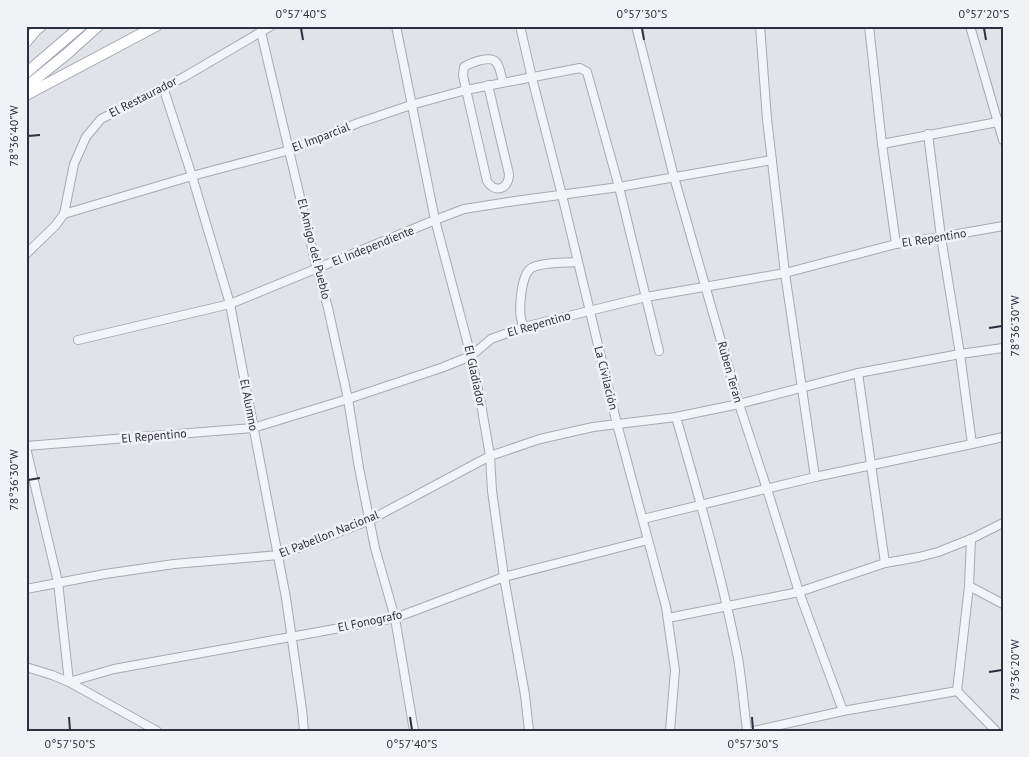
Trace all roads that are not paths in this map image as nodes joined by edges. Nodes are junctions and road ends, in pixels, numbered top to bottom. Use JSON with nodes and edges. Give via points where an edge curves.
{"nodes":[{"id":1,"x":40,"y":26,"type":"edge"},
{"id":2,"x":81,"y":26,"type":"edge"},
{"id":3,"x":98,"y":26,"type":"edge"},
{"id":4,"x":156,"y":26,"type":"edge"},
{"id":5,"x":272,"y":26,"type":"edge"},
{"id":6,"x":396,"y":26,"type":"edge"},
{"id":7,"x":520,"y":26,"type":"edge"},
{"id":8,"x":636,"y":26,"type":"edge"},
{"id":9,"x":760,"y":26,"type":"edge"},
{"id":10,"x":869,"y":26,"type":"edge"},
{"id":11,"x":970,"y":26,"type":"edge"},
{"id":12,"x":261,"y":32,"type":"junction"},
{"id":13,"x":26,"y":42,"type":"edge"},
{"id":14,"x":26,"y":73,"type":"edge"},
{"id":15,"x":532,"y":78,"type":"junction"},
{"id":16,"x":502,"y":82,"type":"junction"},
{"id":17,"x":488,"y":85,"type":"junction"},
{"id":18,"x":26,"y":87,"type":"edge"},
{"id":19,"x":163,"y":87,"type":"junction"},
{"id":20,"x":466,"y":90,"type":"junction"},
{"id":21,"x":26,"y":95,"type":"edge"},
{"id":22,"x":411,"y":105,"type":"junction"},
{"id":23,"x":1000,"y":121,"type":"edge"},
{"id":24,"x":928,"y":134,"type":"junction"},
{"id":25,"x":1003,"y":140,"type":"edge"},
{"id":26,"x":882,"y":144,"type":"junction"},
{"id":27,"x":290,"y":150,"type":"junction"},
{"id":28,"x":772,"y":160,"type":"junction"},
{"id":29,"x":192,"y":176,"type":"junction"},
{"id":30,"x":674,"y":177,"type":"junction"},
{"id":31,"x":619,"y":187,"type":"junction"},
{"id":32,"x":562,"y":195,"type":"junction"},
{"id":33,"x":64,"y":214,"type":"junction"},
{"id":34,"x":435,"y":220,"type":"junction"},
{"id":35,"x":1003,"y":226,"type":"edge"},
{"id":36,"x":941,"y":237,"type":"junction"},
{"id":37,"x":896,"y":244,"type":"junction"},
{"id":38,"x":26,"y":254,"type":"edge"},
{"id":39,"x":577,"y":262,"type":"junction"},
{"id":40,"x":317,"y":269,"type":"junction"},
{"id":41,"x":785,"y":273,"type":"junction"},
{"id":42,"x":706,"y":286,"type":"junction"},
{"id":43,"x":646,"y":297,"type":"junction"},
{"id":44,"x":230,"y":304,"type":"junction"},
{"id":45,"x":589,"y":311,"type":"junction"},
{"id":46,"x":524,"y":326,"type":"junction"},
{"id":47,"x":78,"y":340,"type":"dead end"},
{"id":48,"x":1003,"y":348,"type":"edge"},
{"id":49,"x":659,"y":351,"type":"dead end"},
{"id":50,"x":960,"y":354,"type":"junction"},
{"id":51,"x":471,"y":356,"type":"junction"},
{"id":52,"x":858,"y":374,"type":"junction"},
{"id":53,"x":801,"y":388,"type":"junction"},
{"id":54,"x":348,"y":399,"type":"junction"},
{"id":55,"x":739,"y":404,"type":"junction"},
{"id":56,"x":676,"y":417,"type":"junction"},
{"id":57,"x":617,"y":424,"type":"junction"},
{"id":58,"x":253,"y":428,"type":"junction"},
{"id":59,"x":1003,"y":437,"type":"edge"},
{"id":60,"x":972,"y":444,"type":"junction"},
{"id":61,"x":26,"y":447,"type":"edge"},
{"id":62,"x":490,"y":456,"type":"junction"},
{"id":63,"x":872,"y":465,"type":"junction"},
{"id":64,"x":815,"y":477,"type":"junction"},
{"id":65,"x":767,"y":489,"type":"junction"},
{"id":66,"x":701,"y":505,"type":"junction"},
{"id":67,"x":643,"y":519,"type":"junction"},
{"id":68,"x":370,"y":520,"type":"junction"},
{"id":69,"x":1003,"y":523,"type":"edge"},
{"id":70,"x":971,"y":539,"type":"junction"},
{"id":71,"x":648,"y":540,"type":"junction"},
{"id":72,"x":279,"y":556,"type":"junction"},
{"id":73,"x":885,"y":563,"type":"junction"},
{"id":74,"x":504,"y":577,"type":"junction"},
{"id":75,"x":58,"y":582,"type":"junction"},
{"id":76,"x":969,"y":586,"type":"junction"},
{"id":77,"x":26,"y":589,"type":"edge"},
{"id":78,"x":798,"y":592,"type":"junction"},
{"id":79,"x":1003,"y":604,"type":"edge"},
{"id":80,"x":726,"y":606,"type":"junction"},
{"id":81,"x":395,"y":618,"type":"junction"},
{"id":82,"x":668,"y":618,"type":"junction"},
{"id":83,"x":291,"y":637,"type":"junction"},
{"id":84,"x":26,"y":667,"type":"edge"},
{"id":85,"x":69,"y":682,"type":"junction"},
{"id":86,"x":957,"y":691,"type":"junction"},
{"id":87,"x":843,"y":711,"type":"junction"},
{"id":88,"x":156,"y":731,"type":"edge"},
{"id":89,"x":304,"y":731,"type":"edge"},
{"id":90,"x":414,"y":731,"type":"edge"},
{"id":91,"x":529,"y":731,"type":"edge"},
{"id":92,"x":670,"y":731,"type":"edge"},
{"id":93,"x":747,"y":731,"type":"edge"},
{"id":94,"x":754,"y":731,"type":"edge"},
{"id":95,"x":996,"y":731,"type":"edge"}],
"edges":[{"from":1,"to":13,"type":"main road"},
{"from":2,"to":14,"type":"main road"},
{"from":3,"to":18,"type":"main road"},
{"from":4,"to":21,"type":"main road"},
{"from":5,"to":12,"type":"street","name":"El Restaurador"},
{"from":6,"to":22,"type":"street","name":"El Gladiador"},
{"from":7,"to":15,"type":"street","name":"La Civilación"},
{"from":8,"to":30,"type":"street","name":"Ruben Teran"},
{"from":9,"to":28,"type":"street"},
{"from":10,"to":26,"type":"street"},
{"from":11,"to":23,"type":"street"},
{"from":12,"to":19,"type":"street","name":"El Restaurador"},
{"from":12,"to":27,"type":"street","name":"El Amigo del Pueblo"},
{"from":15,"to":16,"type":"street","name":"El Imparcial"},
{"from":15,"to":31,"type":"street","name":"El Imparcial","via":[[580,68],[586,72]]},
{"from":15,"to":32,"type":"street","name":"La Civilación"},
{"from":16,"to":17,"type":"street","name":"El Imparcial"},
{"from":16,"to":20,"type":"street","via":[[496,62],[482,60],[464,67]]},
{"from":17,"to":20,"type":"street","name":"El Imparcial"},
{"from":17,"to":20,"type":"street","via":[[509,174],[508,184],[503,188],[490,186],[487,181]]},
{"from":19,"to":29,"type":"street","name":"El Alumno"},
{"from":19,"to":33,"type":"street","name":"El Restaurador","via":[[101,119],[86,137],[74,164]]},
{"from":20,"to":22,"type":"street","name":"El Imparcial"},
{"from":22,"to":27,"type":"street","name":"El Imparcial"},
{"from":22,"to":34,"type":"street","name":"El Gladiador"},
{"from":23,"to":24,"type":"street"},
{"from":23,"to":25,"type":"street"},
{"from":24,"to":26,"type":"street"},
{"from":24,"to":36,"type":"street"},
{"from":26,"to":37,"type":"street"},
{"from":27,"to":29,"type":"street","name":"El Imparcial"},
{"from":27,"to":40,"type":"street","name":"El Amigo del Pueblo"},
{"from":28,"to":30,"type":"street","name":"El Independiente"},
{"from":28,"to":41,"type":"street"},
{"from":29,"to":33,"type":"street","name":"El Imparcial"},
{"from":29,"to":44,"type":"street","name":"El Alumno"},
{"from":30,"to":31,"type":"street","name":"El Independiente"},
{"from":30,"to":42,"type":"street","name":"Ruben Teran"},
{"from":31,"to":32,"type":"street","name":"El Independiente"},
{"from":31,"to":43,"type":"street"},
{"from":32,"to":34,"type":"street","name":"El Independiente","via":[[464,210]]},
{"from":32,"to":39,"type":"street","name":"La Civilación"},
{"from":33,"to":38,"type":"street","name":"El Restaurador"},
{"from":34,"to":40,"type":"street","name":"El Independiente"},
{"from":34,"to":51,"type":"street","name":"El Gladiador"},
{"from":35,"to":36,"type":"street","name":"El Repentino"},
{"from":36,"to":37,"type":"street","name":"El Repentino"},
{"from":36,"to":50,"type":"street"},
{"from":37,"to":41,"type":"street","name":"El Repentino"},
{"from":39,"to":45,"type":"street","name":"La Civilación"},
{"from":39,"to":46,"type":"street","via":[[539,265],[530,269],[524,279],[520,304]]},
{"from":40,"to":44,"type":"street","name":"El Independiente"},
{"from":40,"to":54,"type":"street","name":"El Amigo del Pueblo"},
{"from":41,"to":42,"type":"street","name":"El Repentino"},
{"from":41,"to":53,"type":"street"},
{"from":42,"to":43,"type":"street","name":"El Repentino"},
{"from":42,"to":55,"type":"street","name":"Ruben Teran"},
{"from":43,"to":45,"type":"street","name":"El Repentino"},
{"from":43,"to":49,"type":"street"},
{"from":44,"to":47,"type":"street","name":"El Independiente"},
{"from":44,"to":58,"type":"street","name":"El Alumno"},
{"from":45,"to":46,"type":"street","name":"El Repentino"},
{"from":45,"to":57,"type":"street","name":"La Civilación"},
{"from":46,"to":51,"type":"street","name":"El Repentino","via":[[491,339]]},
{"from":48,"to":50,"type":"street","name":"El Pabellon Nacional"},
{"from":50,"to":52,"type":"street","name":"El Pabellon Nacional"},
{"from":50,"to":60,"type":"street"},
{"from":51,"to":54,"type":"street","name":"El Repentino"},
{"from":51,"to":62,"type":"street","name":"El Gladiador"},
{"from":52,"to":53,"type":"street","name":"El Pabellon Nacional"},
{"from":52,"to":63,"type":"street"},
{"from":53,"to":55,"type":"street","name":"El Pabellon Nacional"},
{"from":53,"to":64,"type":"street"},
{"from":54,"to":58,"type":"street","name":"El Repentino"},
{"from":54,"to":68,"type":"street","name":"El Amigo del Pueblo"},
{"from":55,"to":56,"type":"street","name":"El Pabellon Nacional"},
{"from":55,"to":65,"type":"street","name":"Ruben Teran"},
{"from":56,"to":57,"type":"street","name":"El Pabellon Nacional"},
{"from":56,"to":66,"type":"street"},
{"from":57,"to":62,"type":"street","name":"El Pabellon Nacional","via":[[540,439]]},
{"from":57,"to":67,"type":"street","name":"La Civilación"},
{"from":58,"to":61,"type":"street","name":"El Repentino"},
{"from":58,"to":72,"type":"street","name":"El Alumno"},
{"from":59,"to":60,"type":"street"},
{"from":60,"to":63,"type":"street"},
{"from":61,"to":75,"type":"street"},
{"from":62,"to":68,"type":"street","name":"El Pabellon Nacional"},
{"from":62,"to":74,"type":"street","name":"El Gladiador"},
{"from":63,"to":64,"type":"street"},
{"from":63,"to":73,"type":"street"},
{"from":64,"to":65,"type":"street"},
{"from":65,"to":66,"type":"street"},
{"from":65,"to":78,"type":"street","name":"Ruben Teran"},
{"from":66,"to":67,"type":"street"},
{"from":66,"to":80,"type":"street"},
{"from":67,"to":71,"type":"street","name":"La Civilación"},
{"from":68,"to":72,"type":"street","name":"El Pabellon Nacional"},
{"from":68,"to":81,"type":"street"},
{"from":69,"to":70,"type":"street"},
{"from":70,"to":73,"type":"street","via":[[928,554]]},
{"from":70,"to":76,"type":"street"},
{"from":71,"to":74,"type":"street","name":"El Fonografo"},
{"from":71,"to":82,"type":"street","name":"La Civilación"},
{"from":72,"to":75,"type":"street","name":"El Pabellon Nacional","via":[[174,564]]},
{"from":72,"to":83,"type":"street","name":"El Alumno"},
{"from":73,"to":78,"type":"street"},
{"from":74,"to":81,"type":"street","name":"El Fonografo"},
{"from":74,"to":91,"type":"street","name":"El Gladiador","via":[[526,695]]},
{"from":75,"to":77,"type":"street","name":"El Pabellon Nacional"},
{"from":75,"to":85,"type":"street"},
{"from":76,"to":79,"type":"street"},
{"from":76,"to":86,"type":"street"},
{"from":78,"to":80,"type":"street"},
{"from":78,"to":87,"type":"street","name":"Ruben Teran"},
{"from":80,"to":82,"type":"street"},
{"from":80,"to":93,"type":"street","via":[[738,660]]},
{"from":81,"to":83,"type":"street","name":"El Fonografo"},
{"from":81,"to":90,"type":"street"},
{"from":82,"to":92,"type":"street","name":"La Civilación","via":[[675,670]]},
{"from":83,"to":85,"type":"street","name":"El Fonografo","via":[[114,669]]},
{"from":83,"to":89,"type":"street","name":"El Alumno"},
{"from":84,"to":85,"type":"street"},
{"from":85,"to":88,"type":"street"},
{"from":86,"to":87,"type":"street"},
{"from":86,"to":95,"type":"street"},
{"from":87,"to":94,"type":"street"}]}
